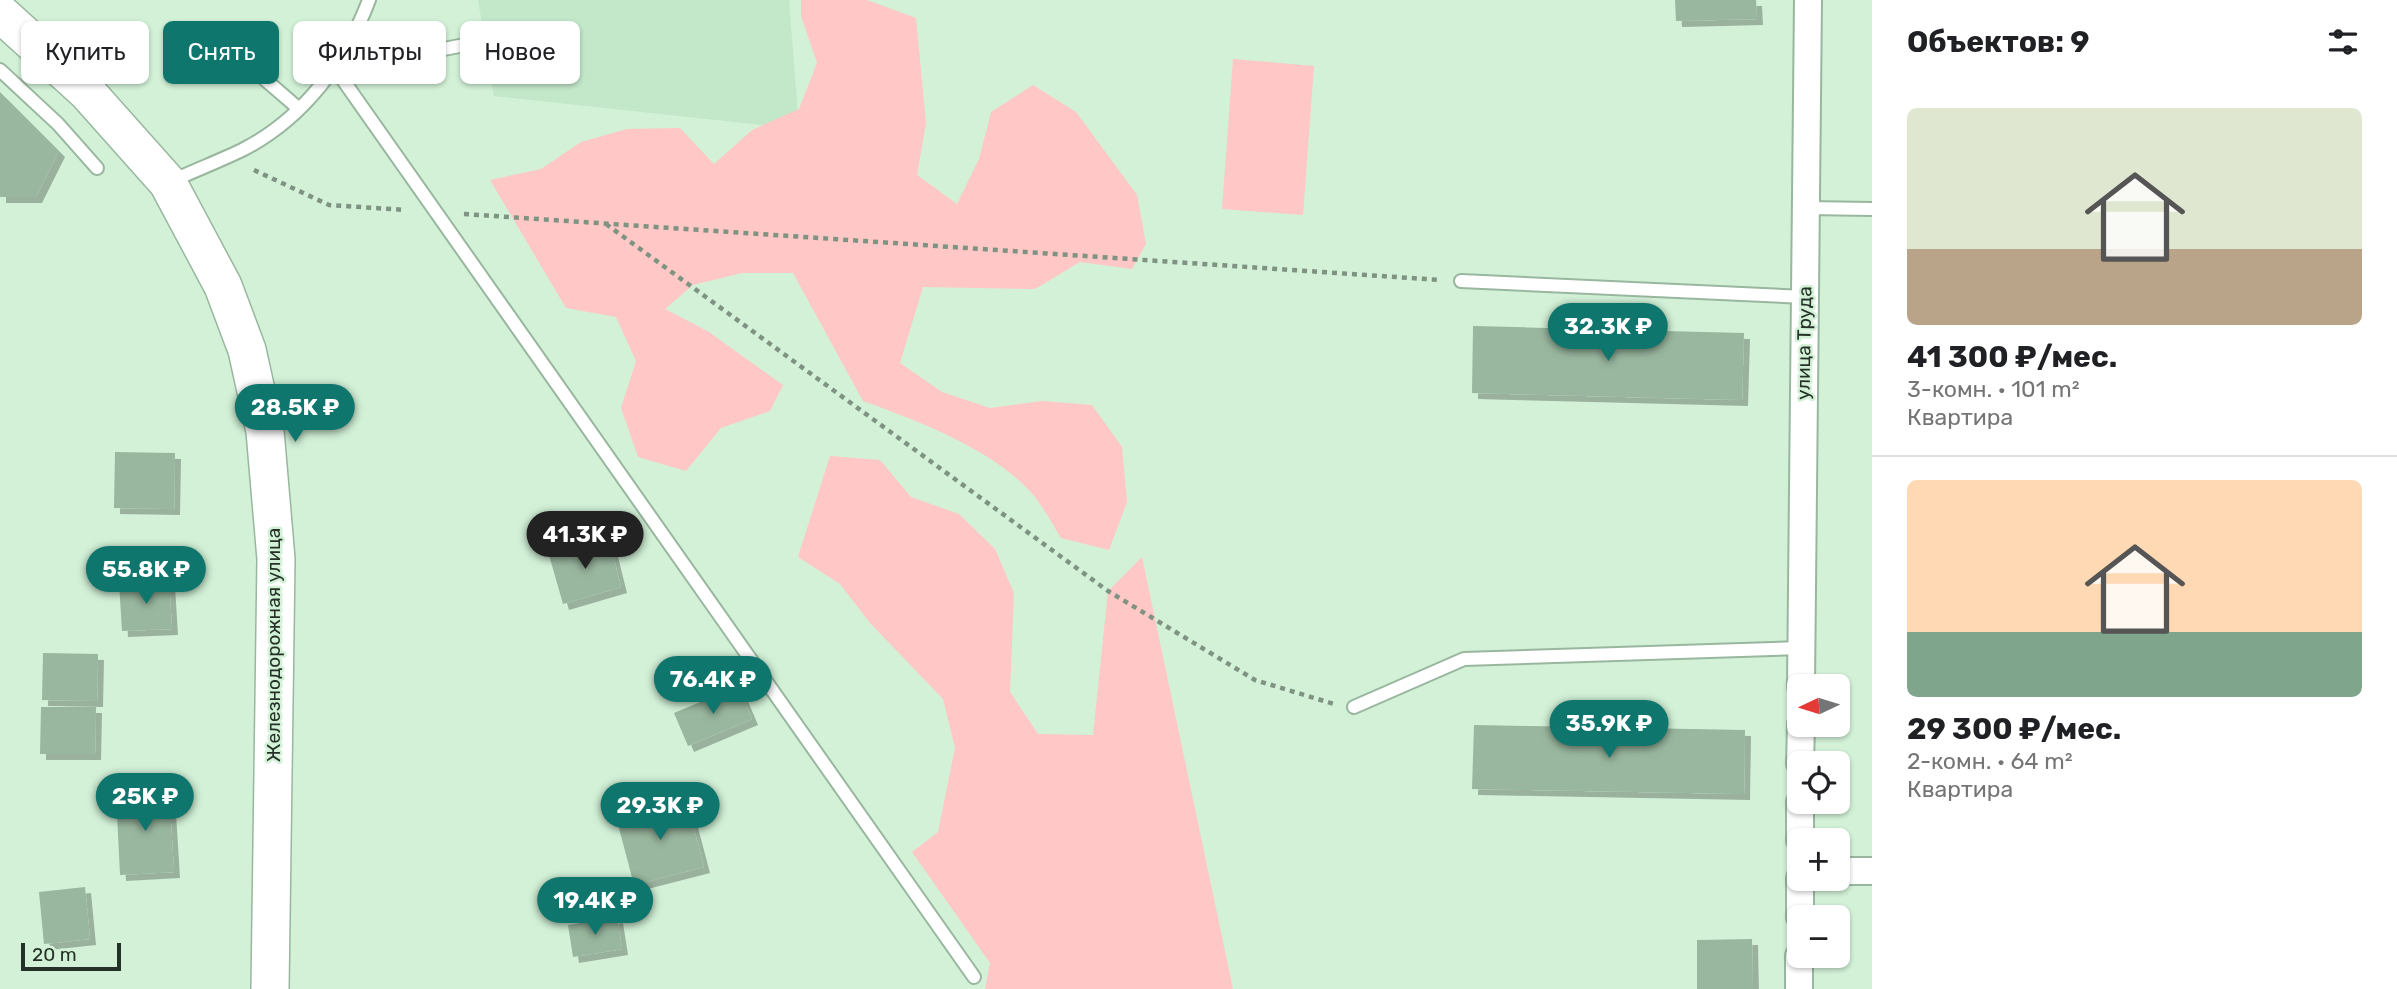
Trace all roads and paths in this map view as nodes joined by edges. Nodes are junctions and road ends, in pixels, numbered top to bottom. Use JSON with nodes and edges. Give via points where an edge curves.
{"nodes":[{"id":1,"x":369,"y":0,"type":"edge"},
{"id":2,"x":1808,"y":0,"type":"edge"},
{"id":3,"x":0,"y":13,"type":"edge"},
{"id":4,"x":361,"y":21,"type":"edge"},
{"id":5,"x":0,"y":69,"type":"edge"},
{"id":6,"x":270,"y":84,"type":"edge"},
{"id":7,"x":321,"y":84,"type":"edge"},
{"id":8,"x":345,"y":84,"type":"edge"},
{"id":9,"x":298,"y":108,"type":"junction"},
{"id":10,"x":225,"y":157,"type":"junction"},
{"id":11,"x":97,"y":168,"type":"dead end"},
{"id":12,"x":168,"y":183,"type":"junction"},
{"id":13,"x":1806,"y":208,"type":"junction"},
{"id":14,"x":1872,"y":208,"type":"edge"},
{"id":15,"x":433,"y":212,"type":"junction"},
{"id":16,"x":605,"y":223,"type":"junction"},
{"id":17,"x":1461,"y":281,"type":"joint"},
{"id":18,"x":1805,"y":297,"type":"junction"},
{"id":19,"x":1801,"y":648,"type":"junction"},
{"id":20,"x":1801,"y":674,"type":"edge"},
{"id":21,"x":1354,"y":707,"type":"joint"},
{"id":22,"x":1850,"y":871,"type":"edge"},
{"id":23,"x":1872,"y":871,"type":"edge"},
{"id":24,"x":1799,"y":968,"type":"edge"},
{"id":25,"x":974,"y":976,"type":"dead end"},
{"id":26,"x":270,"y":989,"type":"edge"},
{"id":27,"x":1799,"y":989,"type":"edge"}],
"edges":[{"from":1,"to":4,"type":"lane"},
{"from":2,"to":13,"type":"street","name":"улица Труда"},
{"from":3,"to":12,"type":"main road","name":"Железнодорожная улица","via":[[87,92]]},
{"from":5,"to":11,"type":"lane"},
{"from":6,"to":9,"type":"lane"},
{"from":7,"to":9,"type":"lane"},
{"from":8,"to":15,"type":"lane"},
{"from":9,"to":10,"type":"lane","via":[[246,148]]},
{"from":10,"to":12,"type":"lane"},
{"from":10,"to":15,"type":"path","via":[[329,205]]},
{"from":12,"to":26,"type":"main road","name":"Железнодорожная улица","via":[[223,286],[247,350],[265,431],[276,559]]},
{"from":13,"to":14,"type":"lane"},
{"from":13,"to":18,"type":"street","name":"улица Труда"},
{"from":15,"to":16,"type":"path"},
{"from":15,"to":25,"type":"lane"},
{"from":16,"to":17,"type":"path"},
{"from":16,"to":21,"type":"path","via":[[1108,591],[1255,680]]},
{"from":17,"to":18,"type":"lane"},
{"from":18,"to":19,"type":"street","name":"улица Труда"},
{"from":19,"to":20,"type":"street","name":"улица Труда"},
{"from":19,"to":21,"type":"lane","via":[[1464,659]]},
{"from":22,"to":23,"type":"street"},
{"from":24,"to":27,"type":"street"}]}
